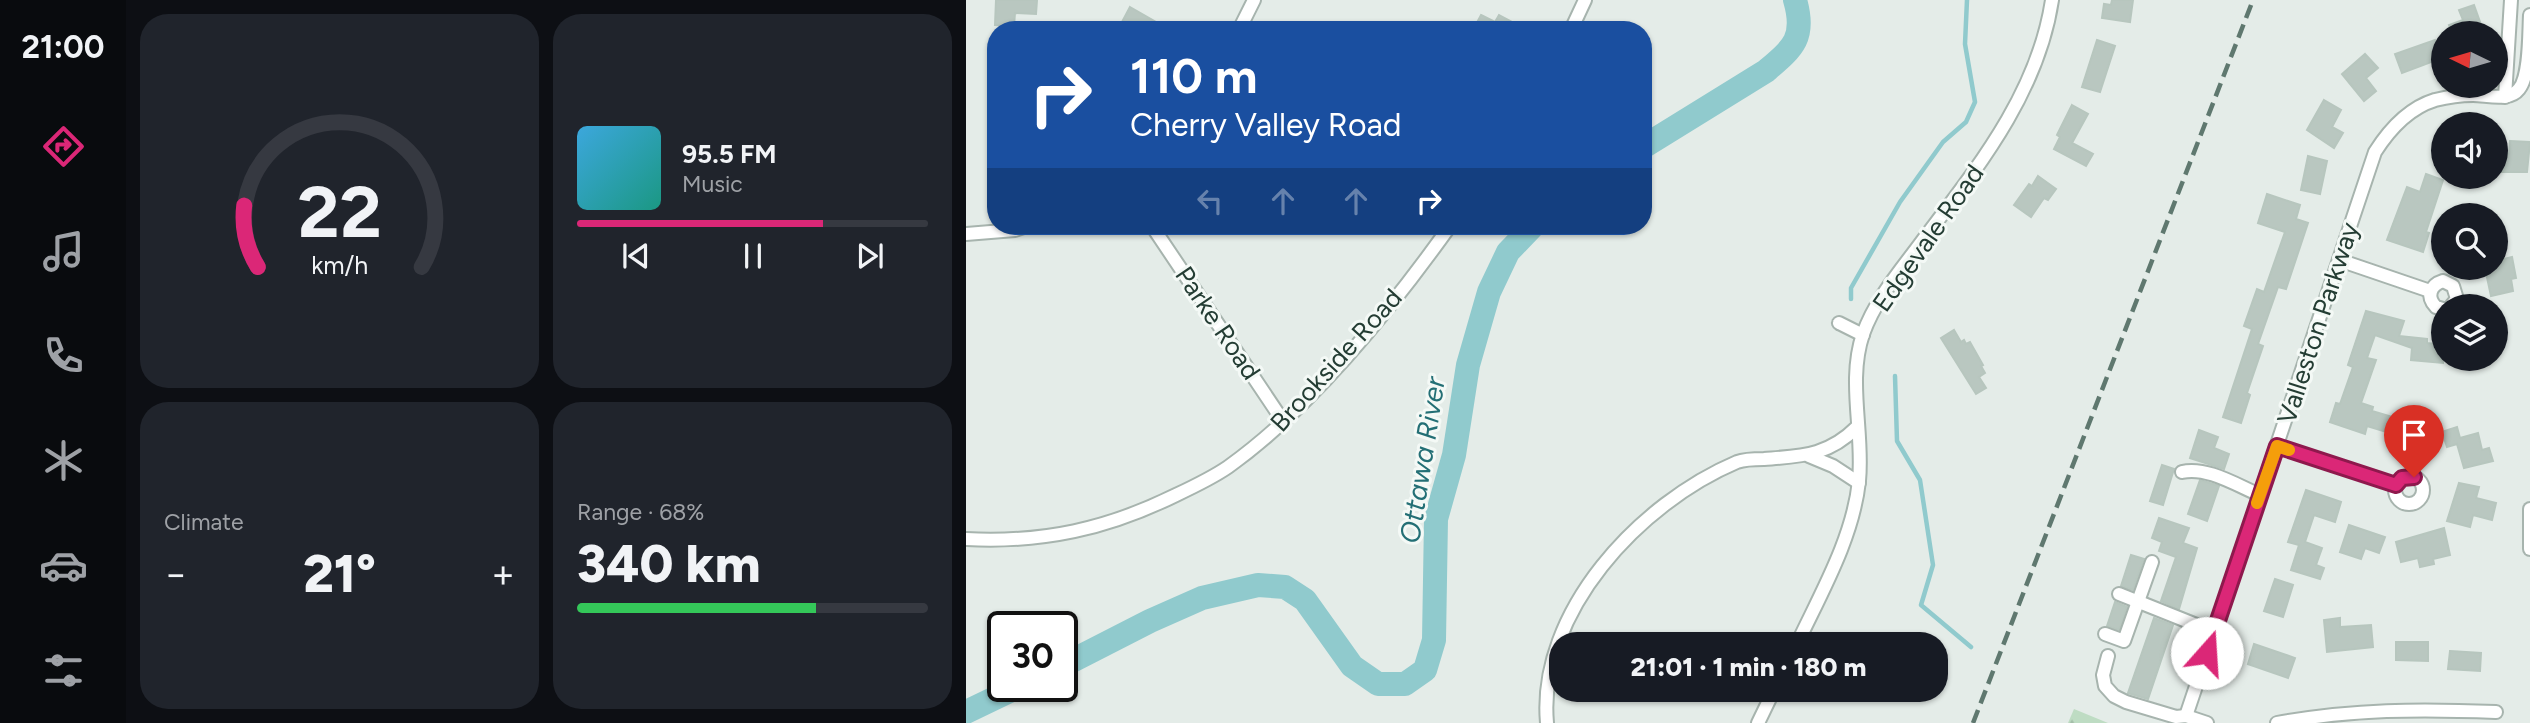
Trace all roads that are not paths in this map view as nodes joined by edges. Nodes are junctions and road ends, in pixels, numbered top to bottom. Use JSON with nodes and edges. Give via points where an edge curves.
{"nodes":[{"id":1,"x":1254,"y":0,"type":"edge"},
{"id":2,"x":1585,"y":0,"type":"edge"},
{"id":3,"x":2052,"y":0,"type":"edge"},
{"id":4,"x":2511,"y":0,"type":"edge"},
{"id":5,"x":2530,"y":15,"type":"edge"},
{"id":6,"x":1244,"y":21,"type":"edge"},
{"id":7,"x":1575,"y":21,"type":"edge"},
{"id":8,"x":2508,"y":48,"type":"edge"},
{"id":9,"x":2508,"y":96,"type":"edge"},
{"id":10,"x":2452,"y":98,"type":"edge"},
{"id":11,"x":987,"y":232,"type":"edge"},
{"id":12,"x":966,"y":234,"type":"edge"},
{"id":13,"x":1158,"y":235,"type":"edge"},
{"id":14,"x":1443,"y":235,"type":"edge"},
{"id":15,"x":2339,"y":260,"type":"junction"},
{"id":16,"x":2430,"y":290,"type":"junction"},
{"id":17,"x":2455,"y":294,"type":"edge"},
{"id":18,"x":2431,"y":296,"type":"edge"},
{"id":19,"x":1839,"y":323,"type":"dead end"},
{"id":20,"x":1863,"y":335,"type":"junction"},
{"id":21,"x":1283,"y":421,"type":"junction"},
{"id":22,"x":1857,"y":427,"type":"junction"},
{"id":23,"x":2277,"y":446,"type":"junction"},
{"id":24,"x":1809,"y":456,"type":"junction"},
{"id":25,"x":2182,"y":472,"type":"dead end"},
{"id":26,"x":1859,"y":483,"type":"junction"},
{"id":27,"x":2396,"y":485,"type":"dead end"},
{"id":28,"x":2260,"y":495,"type":"junction"},
{"id":29,"x":2530,"y":509,"type":"edge"},
{"id":30,"x":966,"y":540,"type":"edge"},
{"id":31,"x":2530,"y":549,"type":"edge"},
{"id":32,"x":2152,"y":562,"type":"dead end"},
{"id":33,"x":2119,"y":594,"type":"dead end"},
{"id":34,"x":2138,"y":602,"type":"junction"},
{"id":35,"x":1803,"y":632,"type":"edge"},
{"id":36,"x":2214,"y":632,"type":"junction"},
{"id":37,"x":2105,"y":634,"type":"dead end"},
{"id":38,"x":2108,"y":656,"type":"dead end"},
{"id":39,"x":1768,"y":702,"type":"edge"},
{"id":40,"x":2496,"y":712,"type":"dead end"},
{"id":41,"x":2186,"y":716,"type":"junction"},
{"id":42,"x":1547,"y":723,"type":"edge"},
{"id":43,"x":1758,"y":723,"type":"edge"},
{"id":44,"x":2207,"y":723,"type":"edge"},
{"id":45,"x":2277,"y":723,"type":"edge"}],
"edges":[{"from":1,"to":6,"type":"street"},
{"from":2,"to":7,"type":"street"},
{"from":3,"to":20,"type":"street","name":"Edgevale Road","via":[[2042,44],[2020,98],[1987,155],[1890,283]]},
{"from":4,"to":8,"type":"street"},
{"from":5,"to":9,"type":"street","via":[[2524,81]]},
{"from":10,"to":15,"type":"street","name":"Valleston Parkway","via":[[2433,101],[2413,112],[2383,140]]},
{"from":11,"to":12,"type":"street"},
{"from":13,"to":21,"type":"street","name":"Parke Road"},
{"from":14,"to":21,"type":"street","name":"Brookside Road","via":[[1374,324]]},
{"from":15,"to":16,"type":"street"},
{"from":15,"to":23,"type":"street","name":"Valleston Parkway"},
{"from":16,"to":17,"type":"street","via":[[2443,281],[2454,286]]},
{"from":16,"to":18,"type":"street"},
{"from":19,"to":20,"type":"street"},
{"from":20,"to":22,"type":"street","name":"Edgevale Road"},
{"from":21,"to":30,"type":"street","name":"Brookside Road","via":[[1226,469],[1118,521],[1042,538]]},
{"from":22,"to":24,"type":"street","via":[[1836,445]]},
{"from":22,"to":26,"type":"street","name":"Edgevale Road"},
{"from":23,"to":27,"type":"street"},
{"from":23,"to":28,"type":"street","name":"Valleston Parkway"},
{"from":24,"to":26,"type":"street"},
{"from":24,"to":42,"type":"street","via":[[1740,461],[1689,488],[1625,539],[1579,600],[1563,630],[1549,668]]},
{"from":25,"to":28,"type":"street","via":[[2207,473]]},
{"from":26,"to":35,"type":"street","name":"Edgevale Road","via":[[1856,505],[1835,562]]},
{"from":28,"to":36,"type":"street","name":"Valleston Parkway"},
{"from":29,"to":31,"type":"street"},
{"from":32,"to":34,"type":"street"},
{"from":33,"to":34,"type":"street"},
{"from":34,"to":36,"type":"street"},
{"from":34,"to":37,"type":"street","via":[[2124,642]]},
{"from":36,"to":41,"type":"street","name":"Valleston Parkway"},
{"from":38,"to":41,"type":"street","via":[[2103,675],[2114,696],[2176,717]]},
{"from":39,"to":43,"type":"street"},
{"from":40,"to":45,"type":"street","via":[[2387,709]]},
{"from":41,"to":44,"type":"street"}]}
